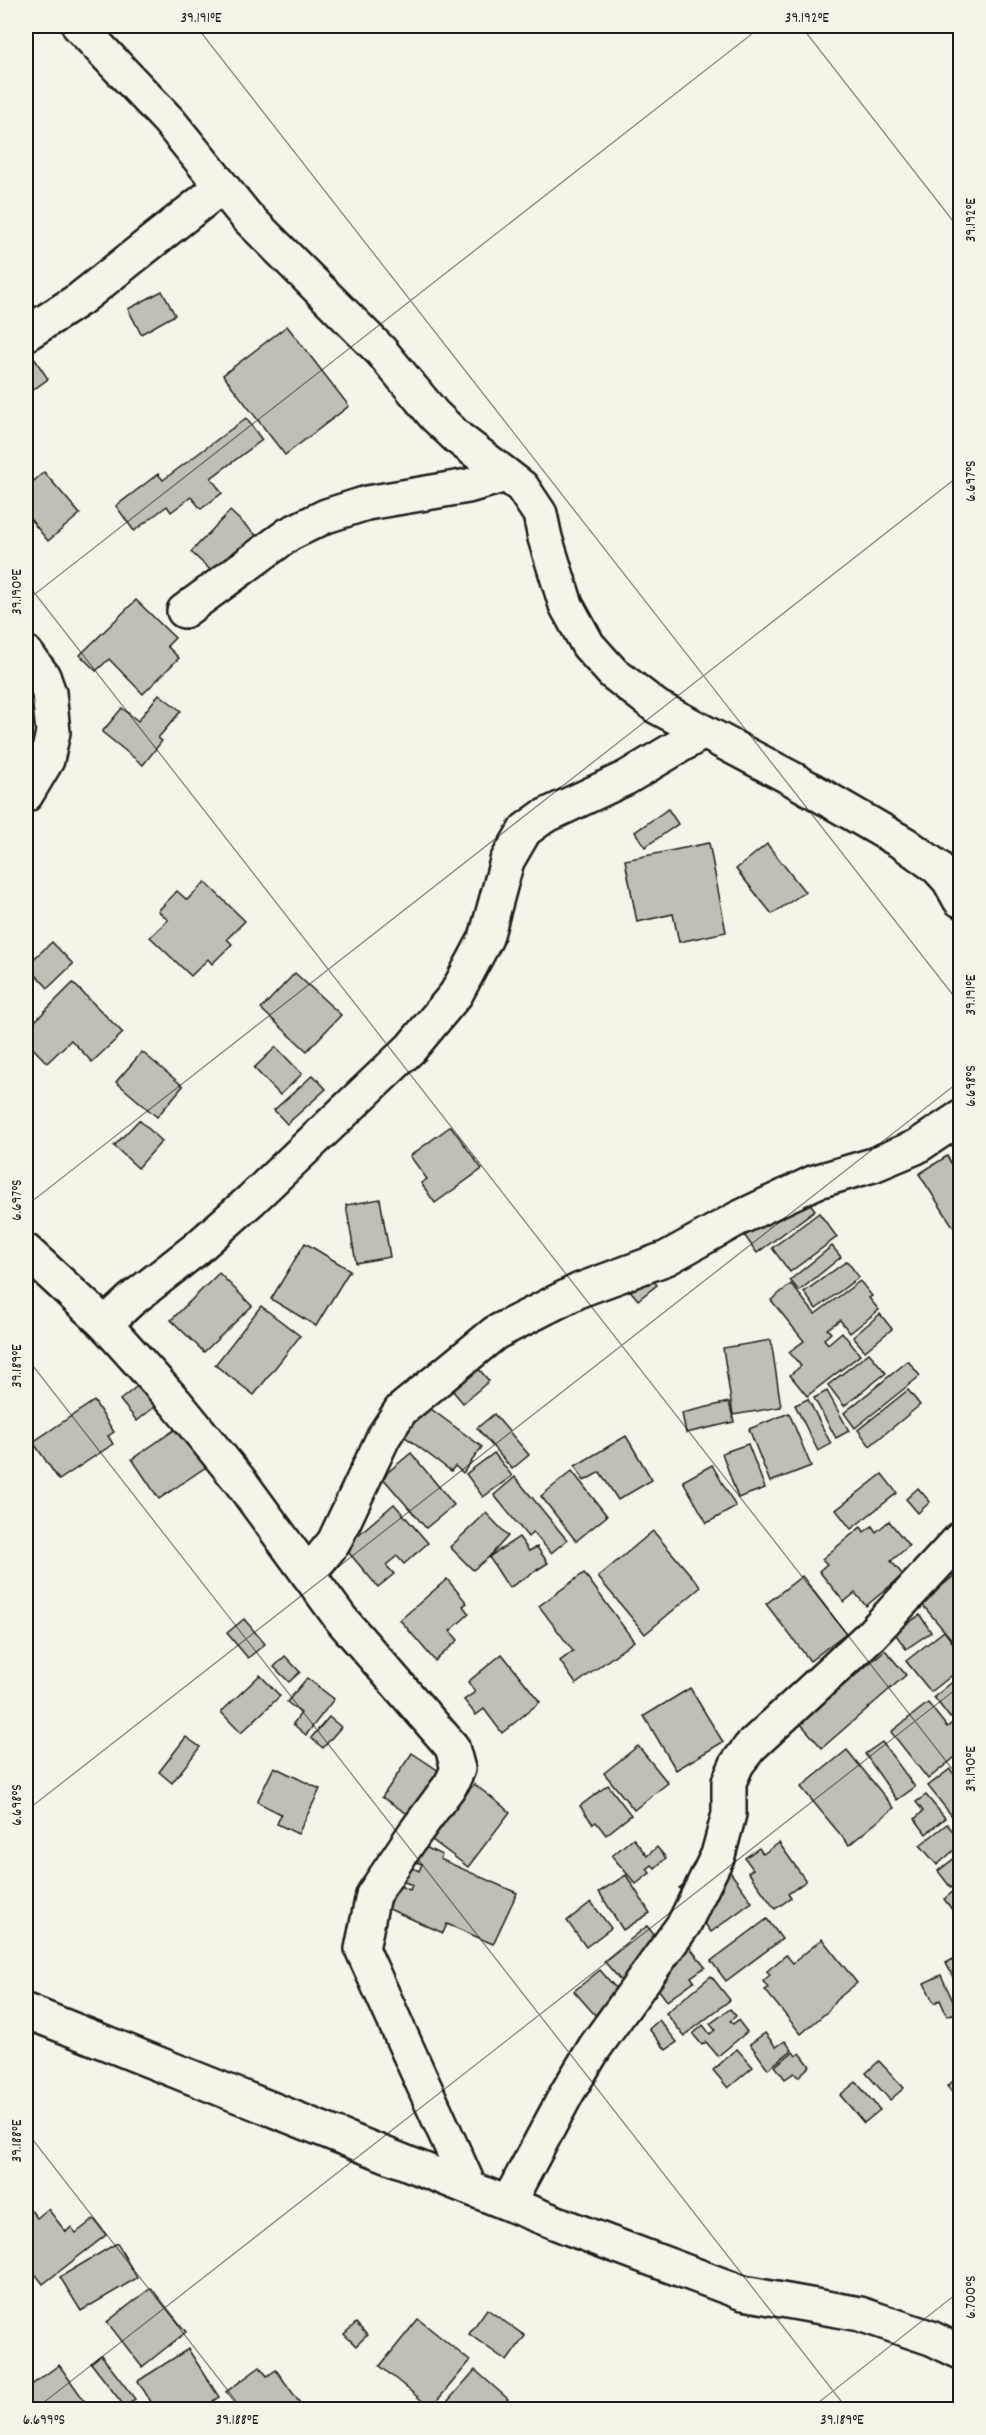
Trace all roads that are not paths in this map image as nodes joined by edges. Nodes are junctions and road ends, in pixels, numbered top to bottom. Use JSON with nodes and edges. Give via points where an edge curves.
{"nodes":[{"id":1,"x":79,"y":26,"type":"edge"},
{"id":2,"x":221,"y":187,"type":"junction"},
{"id":3,"x":26,"y":334,"type":"edge"},
{"id":4,"x":506,"y":475,"type":"junction"},
{"id":5,"x":184,"y":611,"type":"dead end"},
{"id":6,"x":26,"y":653,"type":"edge"},
{"id":7,"x":703,"y":732,"type":"junction"},
{"id":8,"x":26,"y":795,"type":"edge"},
{"id":9,"x":960,"y":900,"type":"edge"},
{"id":10,"x":960,"y":1118,"type":"edge"},
{"id":11,"x":26,"y":1251,"type":"edge"},
{"id":12,"x":105,"y":1324,"type":"junction"},
{"id":13,"x":956,"y":1554,"type":"edge"},
{"id":14,"x":308,"y":1574,"type":"junction"},
{"id":15,"x":26,"y":2011,"type":"edge"},
{"id":16,"x":470,"y":2188,"type":"junction"},
{"id":17,"x":508,"y":2203,"type":"junction"},
{"id":18,"x":960,"y":2352,"type":"edge"}],
"edges":[{"from":1,"to":2,"type":"street","via":[[169,121]]},
{"from":2,"to":3,"type":"street","via":[[107,279]]},
{"from":2,"to":4,"type":"street","via":[[288,260],[381,351],[434,415]]},
{"from":4,"to":5,"type":"street","via":[[468,486],[367,503],[326,516],[289,534]]},
{"from":4,"to":7,"type":"street","via":[[522,487],[540,514],[566,605],[588,645],[613,673],[657,707]]},
{"from":6,"to":8,"type":"street","via":[[46,684],[53,732],[47,760]]},
{"from":7,"to":9,"type":"street","via":[[915,850],[950,880]]},
{"from":7,"to":12,"type":"street","via":[[626,778],[543,817],[525,830],[507,861],[486,938],[456,994],[411,1048],[251,1200]]},
{"from":10,"to":14,"type":"street","via":[[916,1147],[815,1182],[667,1258],[580,1290],[495,1333],[401,1410],[384,1436],[334,1542]]},
{"from":11,"to":12,"type":"street"},
{"from":12,"to":14,"type":"street","via":[[240,1481]]},
{"from":13,"to":17,"type":"street","via":[[737,1764],[729,1782],[729,1814],[718,1855],[684,1924],[595,2047]]},
{"from":14,"to":16,"type":"street","via":[[457,1757],[458,1769],[451,1784],[373,1895],[362,1949]]},
{"from":15,"to":16,"type":"street"},
{"from":16,"to":17,"type":"street"},
{"from":17,"to":18,"type":"street","via":[[742,2293],[860,2314]]}]}
